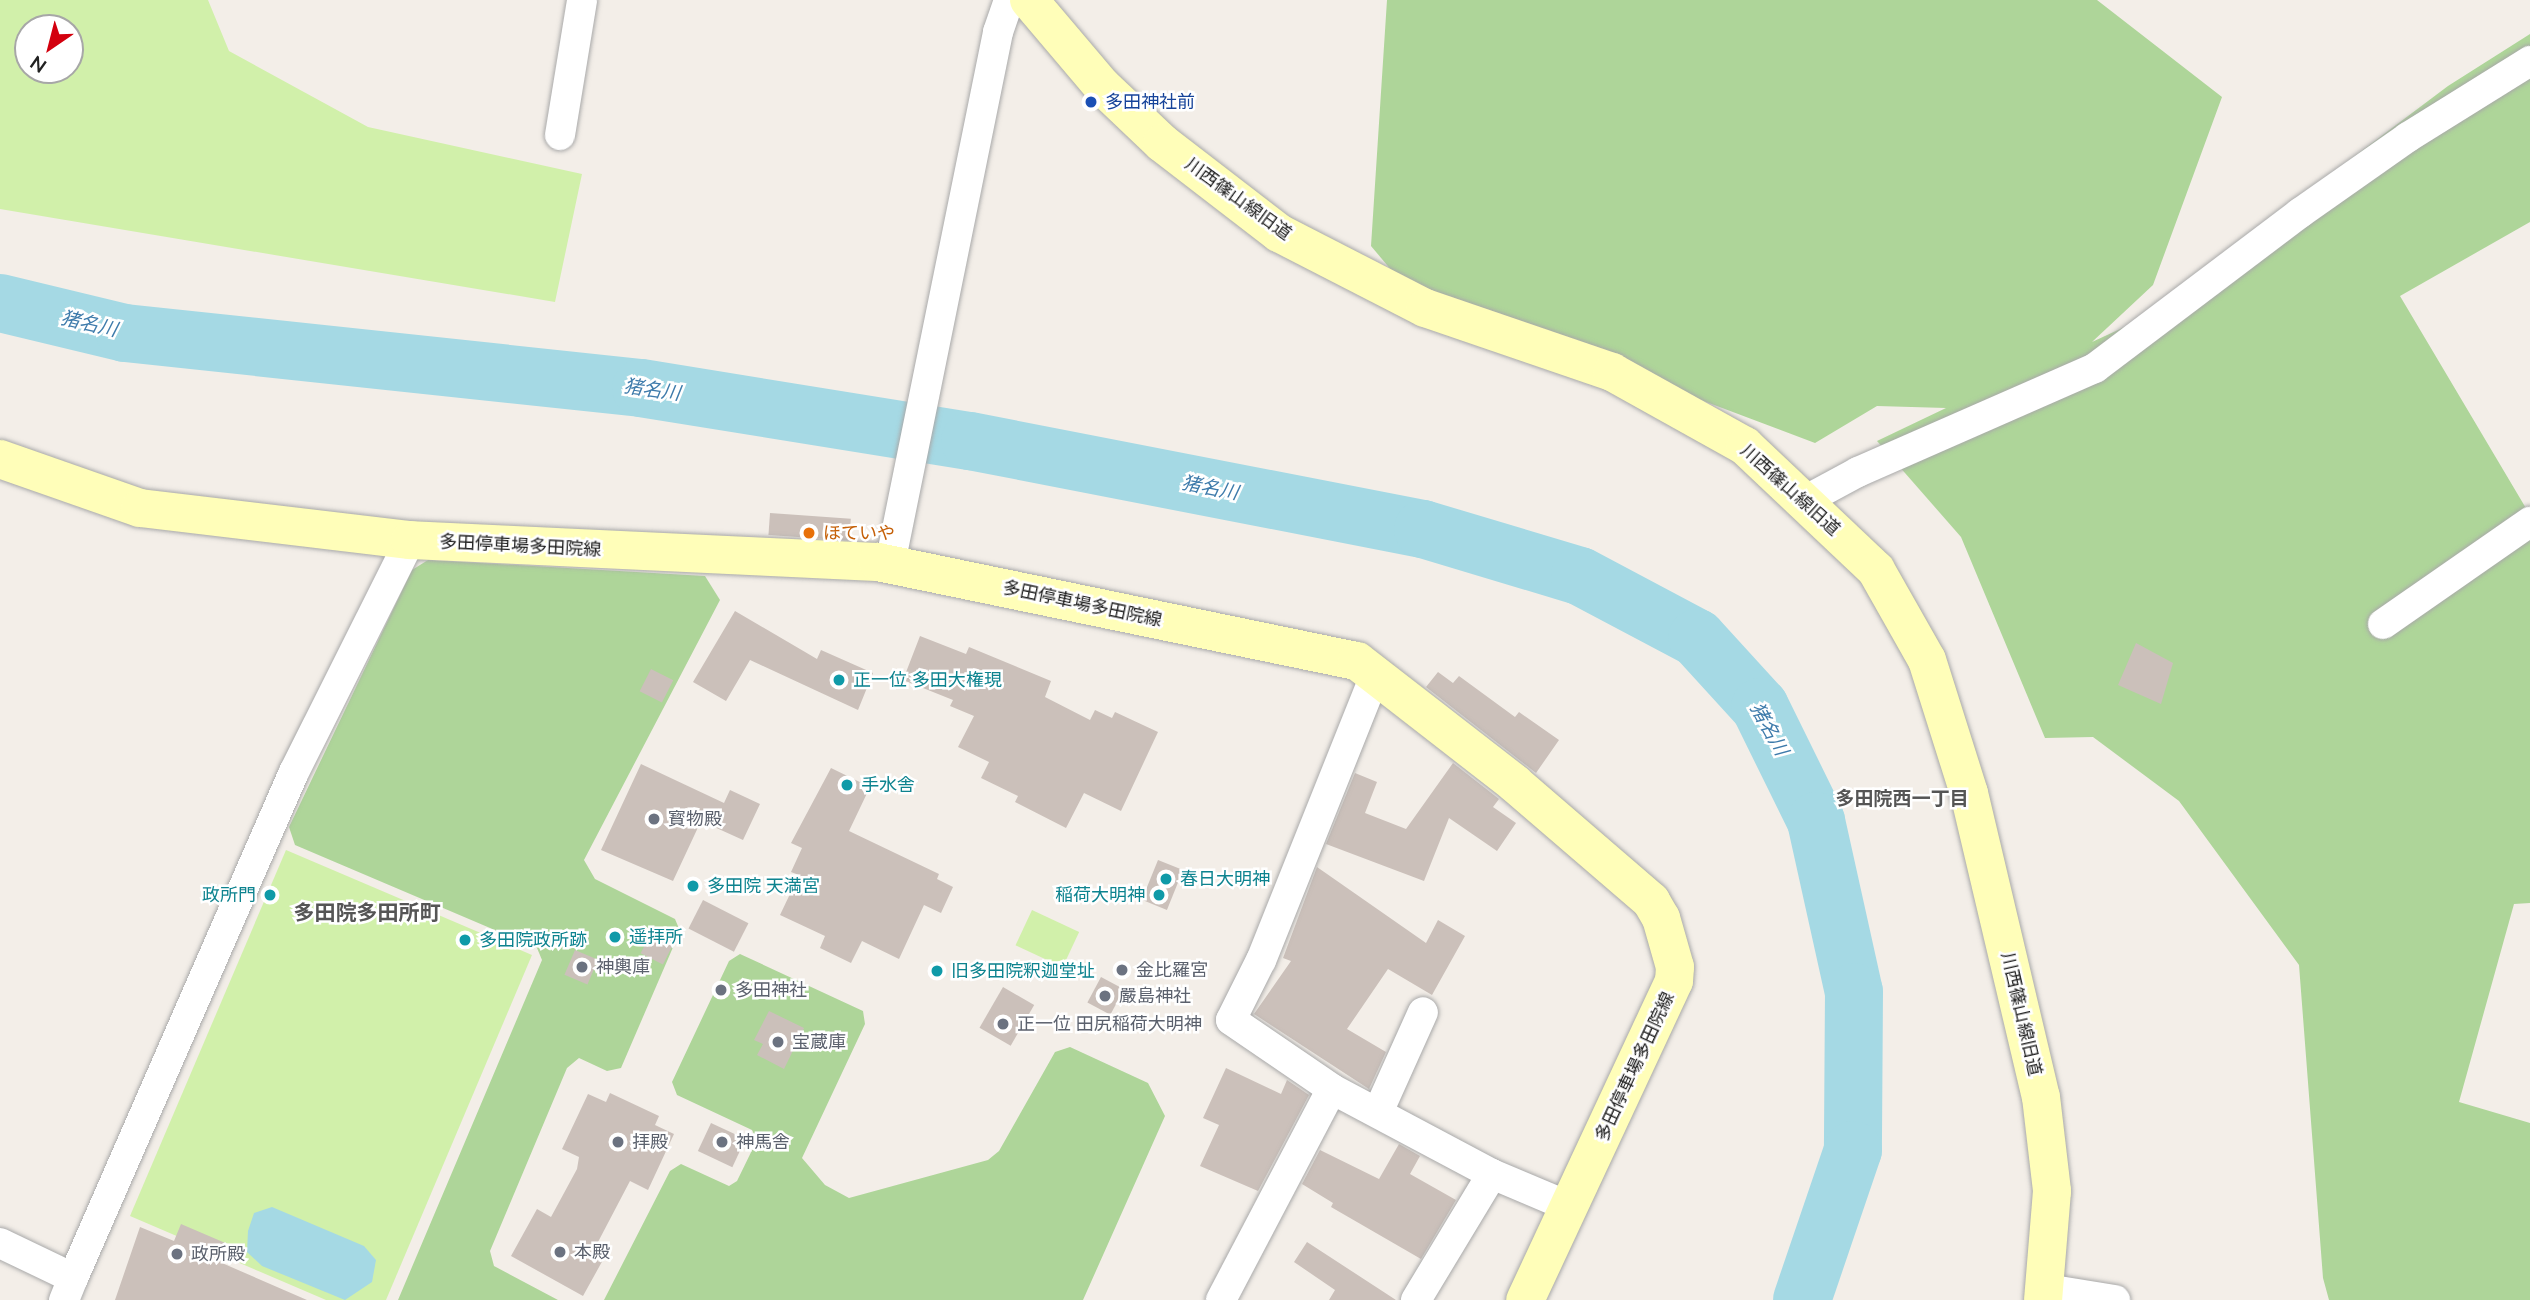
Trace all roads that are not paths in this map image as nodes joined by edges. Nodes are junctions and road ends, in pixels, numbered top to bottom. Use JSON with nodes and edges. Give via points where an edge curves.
{"nodes":[{"id":1,"x":582,"y":0,"type":"edge"},
{"id":2,"x":1009,"y":0,"type":"edge"},
{"id":3,"x":1030,"y":0,"type":"edge"},
{"id":4,"x":2530,"y":61,"type":"edge"},
{"id":5,"x":559,"y":135,"type":"dead end"},
{"id":6,"x":0,"y":459,"type":"edge"},
{"id":7,"x":1806,"y":500,"type":"junction"},
{"id":8,"x":2530,"y":522,"type":"edge"},
{"id":9,"x":411,"y":540,"type":"junction"},
{"id":10,"x":890,"y":564,"type":"junction"},
{"id":11,"x":2383,"y":624,"type":"dead end"},
{"id":12,"x":1376,"y":673,"type":"junction"},
{"id":13,"x":1423,"y":1012,"type":"dead end"},
{"id":14,"x":1332,"y":1089,"type":"junction"},
{"id":15,"x":1379,"y":1110,"type":"junction"},
{"id":16,"x":1492,"y":1174,"type":"junction"},
{"id":17,"x":1570,"y":1207,"type":"junction"},
{"id":18,"x":0,"y":1244,"type":"edge"},
{"id":19,"x":69,"y":1289,"type":"edge"},
{"id":20,"x":2045,"y":1294,"type":"edge"},
{"id":21,"x":1221,"y":1300,"type":"edge"},
{"id":22,"x":1416,"y":1300,"type":"edge"},
{"id":23,"x":1525,"y":1300,"type":"edge"},
{"id":24,"x":2115,"y":1300,"type":"edge"}],
"edges":[{"from":1,"to":5,"type":"street"},
{"from":2,"to":10,"type":"street","via":[[998,32]]},
{"from":3,"to":7,"type":"main road","name":"川西篠山線旧道","via":[[1102,86],[1152,134],[1279,233],[1425,308],[1612,372],[1745,446]]},
{"from":4,"to":7,"type":"street","via":[[2408,137],[2300,213],[2095,368],[1858,472]]},
{"from":6,"to":9,"type":"main road","name":"多田停車場多田院線","via":[[140,508]]},
{"from":7,"to":20,"type":"main road","name":"川西篠山線旧道","via":[[1876,570],[1921,649],[1969,793],[2041,1097],[2052,1191]]},
{"from":8,"to":11,"type":"street"},
{"from":9,"to":10,"type":"main road","name":"多田停車場多田院線"},
{"from":9,"to":19,"type":"street","via":[[293,772]]},
{"from":10,"to":12,"type":"main road","name":"多田停車場多田院線","via":[[1356,661]]},
{"from":12,"to":14,"type":"street","via":[[1261,960],[1231,1020]]},
{"from":12,"to":17,"type":"main road","name":"多田停車場多田院線","via":[[1514,783],[1651,901],[1661,918],[1675,967],[1674,981]]},
{"from":13,"to":15,"type":"street"},
{"from":14,"to":15,"type":"street"},
{"from":14,"to":21,"type":"street"},
{"from":15,"to":16,"type":"street"},
{"from":16,"to":17,"type":"street"},
{"from":16,"to":22,"type":"street"},
{"from":17,"to":23,"type":"main road","name":"多田停車場多田院線"},
{"from":18,"to":19,"type":"street"},
{"from":20,"to":24,"type":"street"}]}
